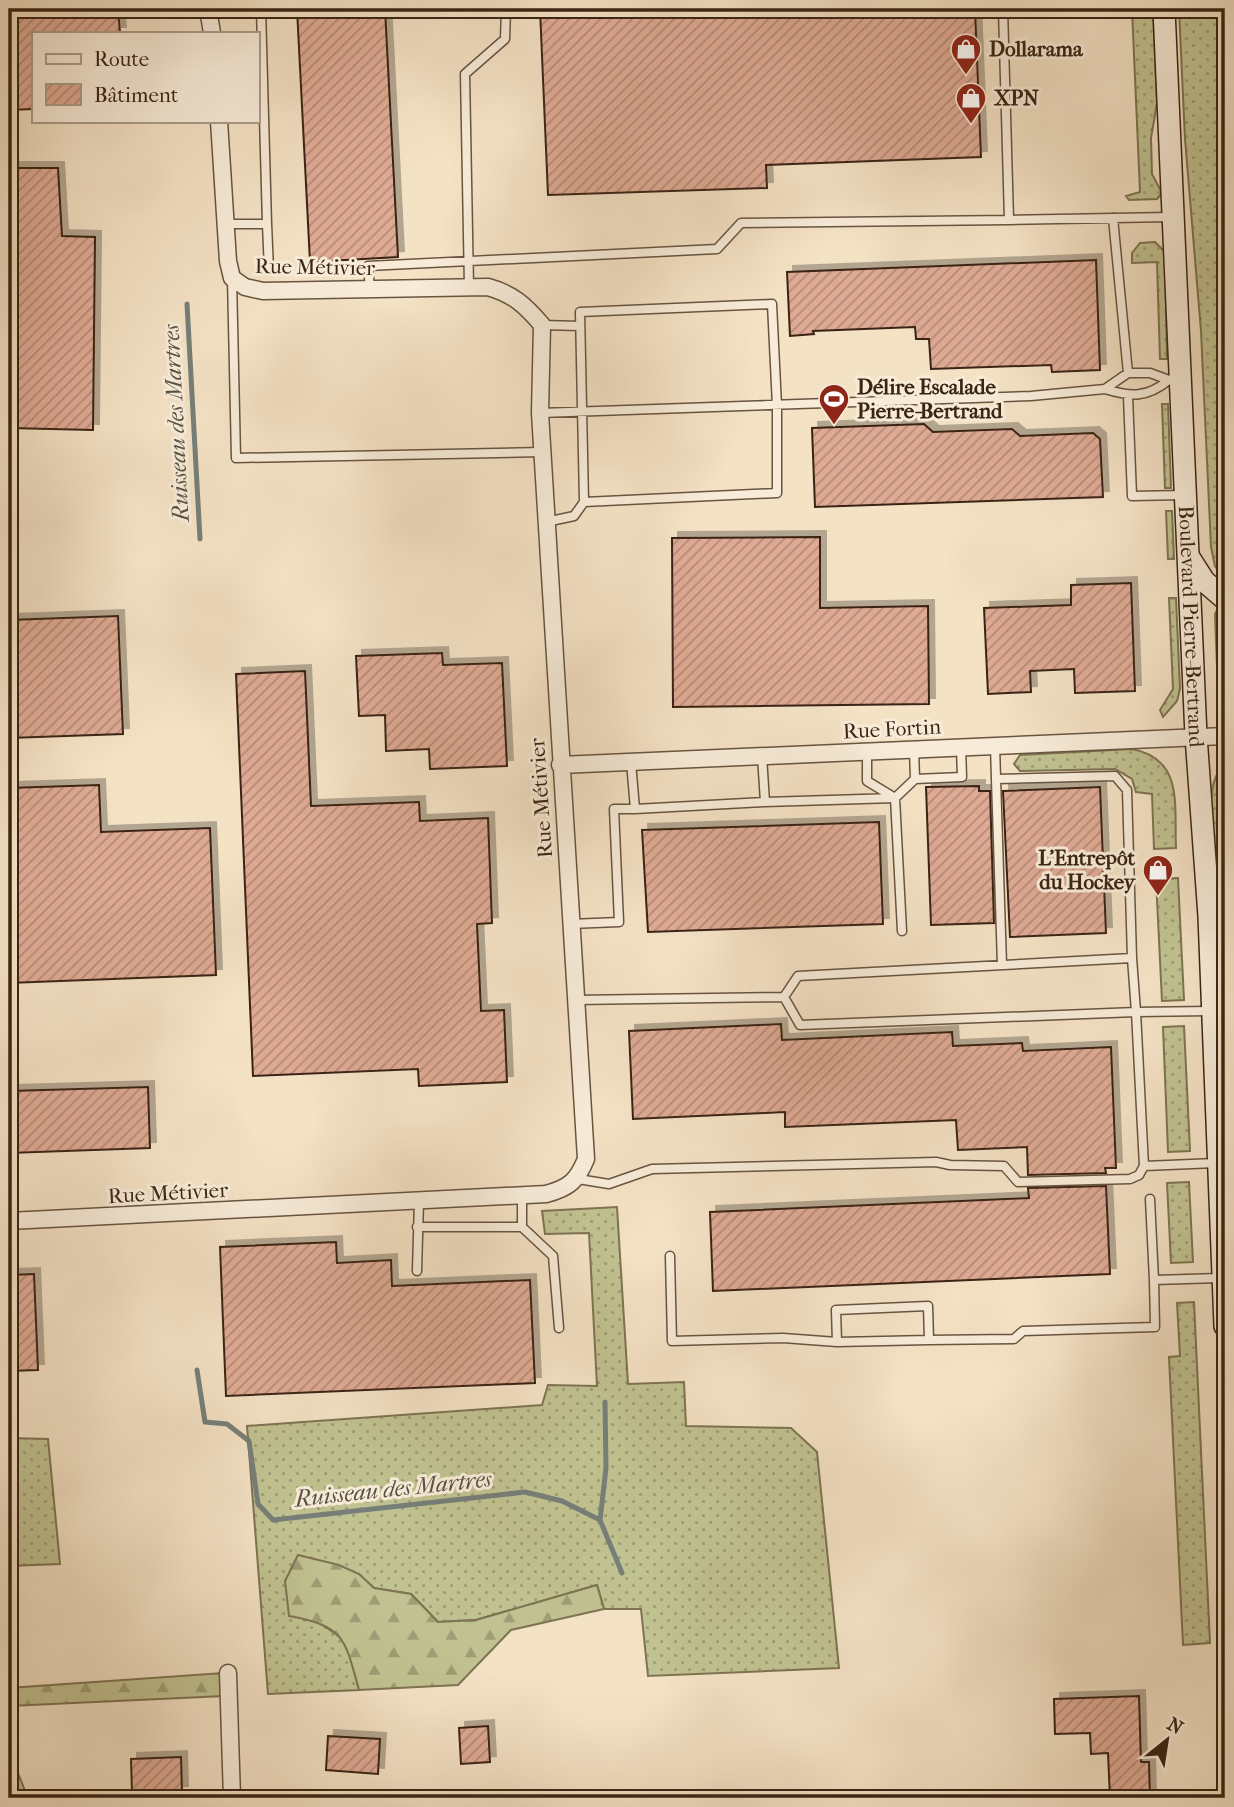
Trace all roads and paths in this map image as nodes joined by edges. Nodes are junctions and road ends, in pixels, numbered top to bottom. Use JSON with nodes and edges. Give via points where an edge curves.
{"nodes":[{"id":1,"x":208,"y":9,"type":"edge"},
{"id":2,"x":261,"y":9,"type":"edge"},
{"id":3,"x":506,"y":9,"type":"edge"},
{"id":4,"x":1003,"y":9,"type":"edge"},
{"id":5,"x":1164,"y":9,"type":"edge"},
{"id":6,"x":212,"y":32,"type":"edge"},
{"id":7,"x":219,"y":122,"type":"edge"},
{"id":8,"x":1173,"y":217,"type":"junction"},
{"id":9,"x":1113,"y":218,"type":"junction"},
{"id":10,"x":1009,"y":220,"type":"junction"},
{"id":11,"x":226,"y":224,"type":"junction"},
{"id":12,"x":267,"y":224,"type":"junction"},
{"id":13,"x":469,"y":260,"type":"junction"},
{"id":14,"x":269,"y":270,"type":"dead end"},
{"id":15,"x":232,"y":278,"type":"junction"},
{"id":16,"x":469,"y":288,"type":"junction"},
{"id":17,"x":370,"y":289,"type":"junction"},
{"id":18,"x":542,"y":325,"type":"junction"},
{"id":19,"x":580,"y":326,"type":"junction"},
{"id":20,"x":1128,"y":373,"type":"junction"},
{"id":21,"x":1175,"y":380,"type":"junction"},
{"id":22,"x":1105,"y":388,"type":"junction"},
{"id":23,"x":1128,"y":396,"type":"junction"},
{"id":24,"x":777,"y":406,"type":"junction"},
{"id":25,"x":581,"y":411,"type":"junction"},
{"id":26,"x":540,"y":413,"type":"junction"},
{"id":27,"x":542,"y":452,"type":"junction"},
{"id":28,"x":1186,"y":495,"type":"junction"},
{"id":29,"x":584,"y":502,"type":"junction"},
{"id":30,"x":546,"y":522,"type":"junction"},
{"id":31,"x":1188,"y":557,"type":"junction"},
{"id":32,"x":1225,"y":599,"type":"edge"},
{"id":33,"x":1196,"y":736,"type":"junction"},
{"id":34,"x":1225,"y":736,"type":"edge"},
{"id":35,"x":995,"y":745,"type":"junction"},
{"id":36,"x":961,"y":747,"type":"junction"},
{"id":37,"x":914,"y":749,"type":"junction"},
{"id":38,"x":867,"y":751,"type":"junction"},
{"id":39,"x":762,"y":756,"type":"junction"},
{"id":40,"x":631,"y":762,"type":"junction"},
{"id":41,"x":560,"y":765,"type":"junction"},
{"id":42,"x":915,"y":779,"type":"junction"},
{"id":43,"x":996,"y":779,"type":"junction"},
{"id":44,"x":895,"y":798,"type":"junction"},
{"id":45,"x":765,"y":802,"type":"junction"},
{"id":46,"x":635,"y":809,"type":"junction"},
{"id":47,"x":1225,"y":870,"type":"edge"},
{"id":48,"x":1209,"y":916,"type":"junction"},
{"id":49,"x":570,"y":924,"type":"junction"},
{"id":50,"x":902,"y":931,"type":"dead end"},
{"id":51,"x":1132,"y":958,"type":"junction"},
{"id":52,"x":1002,"y":965,"type":"junction"},
{"id":53,"x":784,"y":997,"type":"junction"},
{"id":54,"x":575,"y":1000,"type":"junction"},
{"id":55,"x":1213,"y":1011,"type":"junction"},
{"id":56,"x":1136,"y":1012,"type":"junction"},
{"id":57,"x":1219,"y":1163,"type":"junction"},
{"id":58,"x":1144,"y":1166,"type":"junction"},
{"id":59,"x":578,"y":1179,"type":"junction"},
{"id":60,"x":522,"y":1196,"type":"junction"},
{"id":61,"x":1150,"y":1199,"type":"dead end"},
{"id":62,"x":419,"y":1201,"type":"junction"},
{"id":63,"x":9,"y":1221,"type":"edge"},
{"id":64,"x":416,"y":1227,"type":"junction"},
{"id":65,"x":522,"y":1227,"type":"junction"},
{"id":66,"x":670,"y":1256,"type":"dead end"},
{"id":67,"x":417,"y":1271,"type":"dead end"},
{"id":68,"x":1223,"y":1278,"type":"junction"},
{"id":69,"x":1154,"y":1280,"type":"junction"},
{"id":70,"x":1225,"y":1326,"type":"edge"},
{"id":71,"x":559,"y":1328,"type":"dead end"},
{"id":72,"x":929,"y":1340,"type":"junction"},
{"id":73,"x":837,"y":1342,"type":"junction"},
{"id":74,"x":228,"y":1673,"type":"dead end"},
{"id":75,"x":232,"y":1798,"type":"edge"}],
"edges":[{"from":1,"to":6,"type":"street"},
{"from":2,"to":12,"type":"lane"},
{"from":3,"to":13,"type":"lane","via":[[505,39],[465,74]]},
{"from":4,"to":10,"type":"lane"},
{"from":5,"to":8,"type":"main road","name":"Boulevard Pierre-Bertrand"},
{"from":7,"to":11,"type":"street","name":"Rue Métivier"},
{"from":8,"to":9,"type":"lane"},
{"from":8,"to":21,"type":"main road","name":"Boulevard Pierre-Bertrand"},
{"from":9,"to":10,"type":"lane"},
{"from":9,"to":20,"type":"lane"},
{"from":10,"to":13,"type":"lane","via":[[741,223],[717,249]]},
{"from":11,"to":12,"type":"lane"},
{"from":11,"to":15,"type":"street","name":"Rue Métivier"},
{"from":12,"to":14,"type":"lane"},
{"from":13,"to":16,"type":"lane"},
{"from":13,"to":17,"type":"lane","via":[[368,266]]},
{"from":15,"to":17,"type":"street","name":"Rue Métivier","via":[[262,291]]},
{"from":15,"to":27,"type":"lane","via":[[236,458]]},
{"from":16,"to":17,"type":"street","name":"Rue Métivier"},
{"from":16,"to":18,"type":"street","name":"Rue Métivier","via":[[509,293]]},
{"from":18,"to":19,"type":"lane"},
{"from":18,"to":26,"type":"street","name":"Rue Métivier"},
{"from":19,"to":24,"type":"lane","via":[[580,312],[772,304]]},
{"from":19,"to":25,"type":"lane"},
{"from":20,"to":21,"type":"lane"},
{"from":20,"to":22,"type":"lane"},
{"from":21,"to":23,"type":"lane","via":[[1152,393]]},
{"from":21,"to":28,"type":"main road","name":"Boulevard Pierre-Bertrand"},
{"from":22,"to":23,"type":"lane"},
{"from":22,"to":24,"type":"lane","via":[[1031,396]]},
{"from":23,"to":28,"type":"lane","via":[[1132,496]]},
{"from":24,"to":25,"type":"lane"},
{"from":24,"to":29,"type":"lane","via":[[777,494]]},
{"from":25,"to":26,"type":"lane"},
{"from":25,"to":29,"type":"lane"},
{"from":26,"to":27,"type":"street","name":"Rue Métivier"},
{"from":27,"to":30,"type":"street","name":"Rue Métivier"},
{"from":28,"to":31,"type":"main road","name":"Boulevard Pierre-Bertrand"},
{"from":29,"to":30,"type":"lane","via":[[573,516]]},
{"from":30,"to":41,"type":"street","name":"Rue Métivier"},
{"from":31,"to":32,"type":"main road","via":[[1204,581]]},
{"from":31,"to":33,"type":"main road","name":"Boulevard Pierre-Bertrand"},
{"from":33,"to":34,"type":"street","name":"Rue Fortin"},
{"from":33,"to":35,"type":"street","name":"Rue Fortin"},
{"from":33,"to":48,"type":"main road","name":"Boulevard Pierre-Bertrand"},
{"from":35,"to":36,"type":"street","name":"Rue Fortin"},
{"from":35,"to":43,"type":"lane"},
{"from":36,"to":37,"type":"street","name":"Rue Fortin"},
{"from":36,"to":42,"type":"lane","via":[[962,777]]},
{"from":37,"to":38,"type":"street","name":"Rue Fortin"},
{"from":37,"to":42,"type":"lane"},
{"from":38,"to":39,"type":"street","name":"Rue Fortin"},
{"from":38,"to":44,"type":"lane","via":[[867,781]]},
{"from":39,"to":40,"type":"street","name":"Rue Fortin"},
{"from":39,"to":45,"type":"lane"},
{"from":40,"to":41,"type":"street","name":"Rue Fortin"},
{"from":40,"to":46,"type":"lane"},
{"from":41,"to":49,"type":"street","name":"Rue Métivier"},
{"from":42,"to":44,"type":"lane"},
{"from":43,"to":51,"type":"lane","via":[[1115,776],[1127,790]]},
{"from":43,"to":52,"type":"lane"},
{"from":44,"to":45,"type":"lane"},
{"from":44,"to":50,"type":"lane"},
{"from":45,"to":46,"type":"lane"},
{"from":46,"to":49,"type":"lane","via":[[614,810],[619,922]]},
{"from":47,"to":48,"type":"main road"},
{"from":48,"to":55,"type":"main road","name":"Boulevard Pierre-Bertrand"},
{"from":49,"to":54,"type":"street","name":"Rue Métivier"},
{"from":51,"to":52,"type":"lane"},
{"from":51,"to":56,"type":"lane"},
{"from":52,"to":53,"type":"lane","via":[[798,976]]},
{"from":53,"to":54,"type":"lane"},
{"from":53,"to":56,"type":"lane","via":[[800,1025]]},
{"from":54,"to":59,"type":"street","name":"Rue Métivier","via":[[586,1159]]},
{"from":55,"to":56,"type":"lane"},
{"from":55,"to":57,"type":"main road","name":"Boulevard Pierre-Bertrand"},
{"from":56,"to":58,"type":"lane"},
{"from":57,"to":58,"type":"lane"},
{"from":57,"to":68,"type":"main road","name":"Boulevard Pierre-Bertrand"},
{"from":58,"to":59,"type":"lane","via":[[1139,1175],[1116,1180],[1018,1182],[1004,1166],[936,1162],[652,1169],[609,1184]]},
{"from":59,"to":60,"type":"street","name":"Rue Métivier","via":[[563,1190]]},
{"from":60,"to":62,"type":"street","name":"Rue Métivier"},
{"from":60,"to":65,"type":"lane"},
{"from":61,"to":69,"type":"lane"},
{"from":62,"to":63,"type":"street","name":"Rue Métivier"},
{"from":62,"to":64,"type":"lane"},
{"from":64,"to":65,"type":"lane"},
{"from":64,"to":67,"type":"lane"},
{"from":65,"to":71,"type":"lane","via":[[553,1256]]},
{"from":66,"to":73,"type":"lane","via":[[673,1341],[783,1338]]},
{"from":68,"to":69,"type":"lane"},
{"from":68,"to":70,"type":"main road","name":"Boulevard Pierre-Bertrand"},
{"from":69,"to":72,"type":"lane","via":[[1155,1326],[1023,1331],[1014,1339]]},
{"from":72,"to":73,"type":"lane"},
{"from":72,"to":73,"type":"lane","via":[[928,1306],[836,1310]]},
{"from":74,"to":75,"type":"street"}]}
